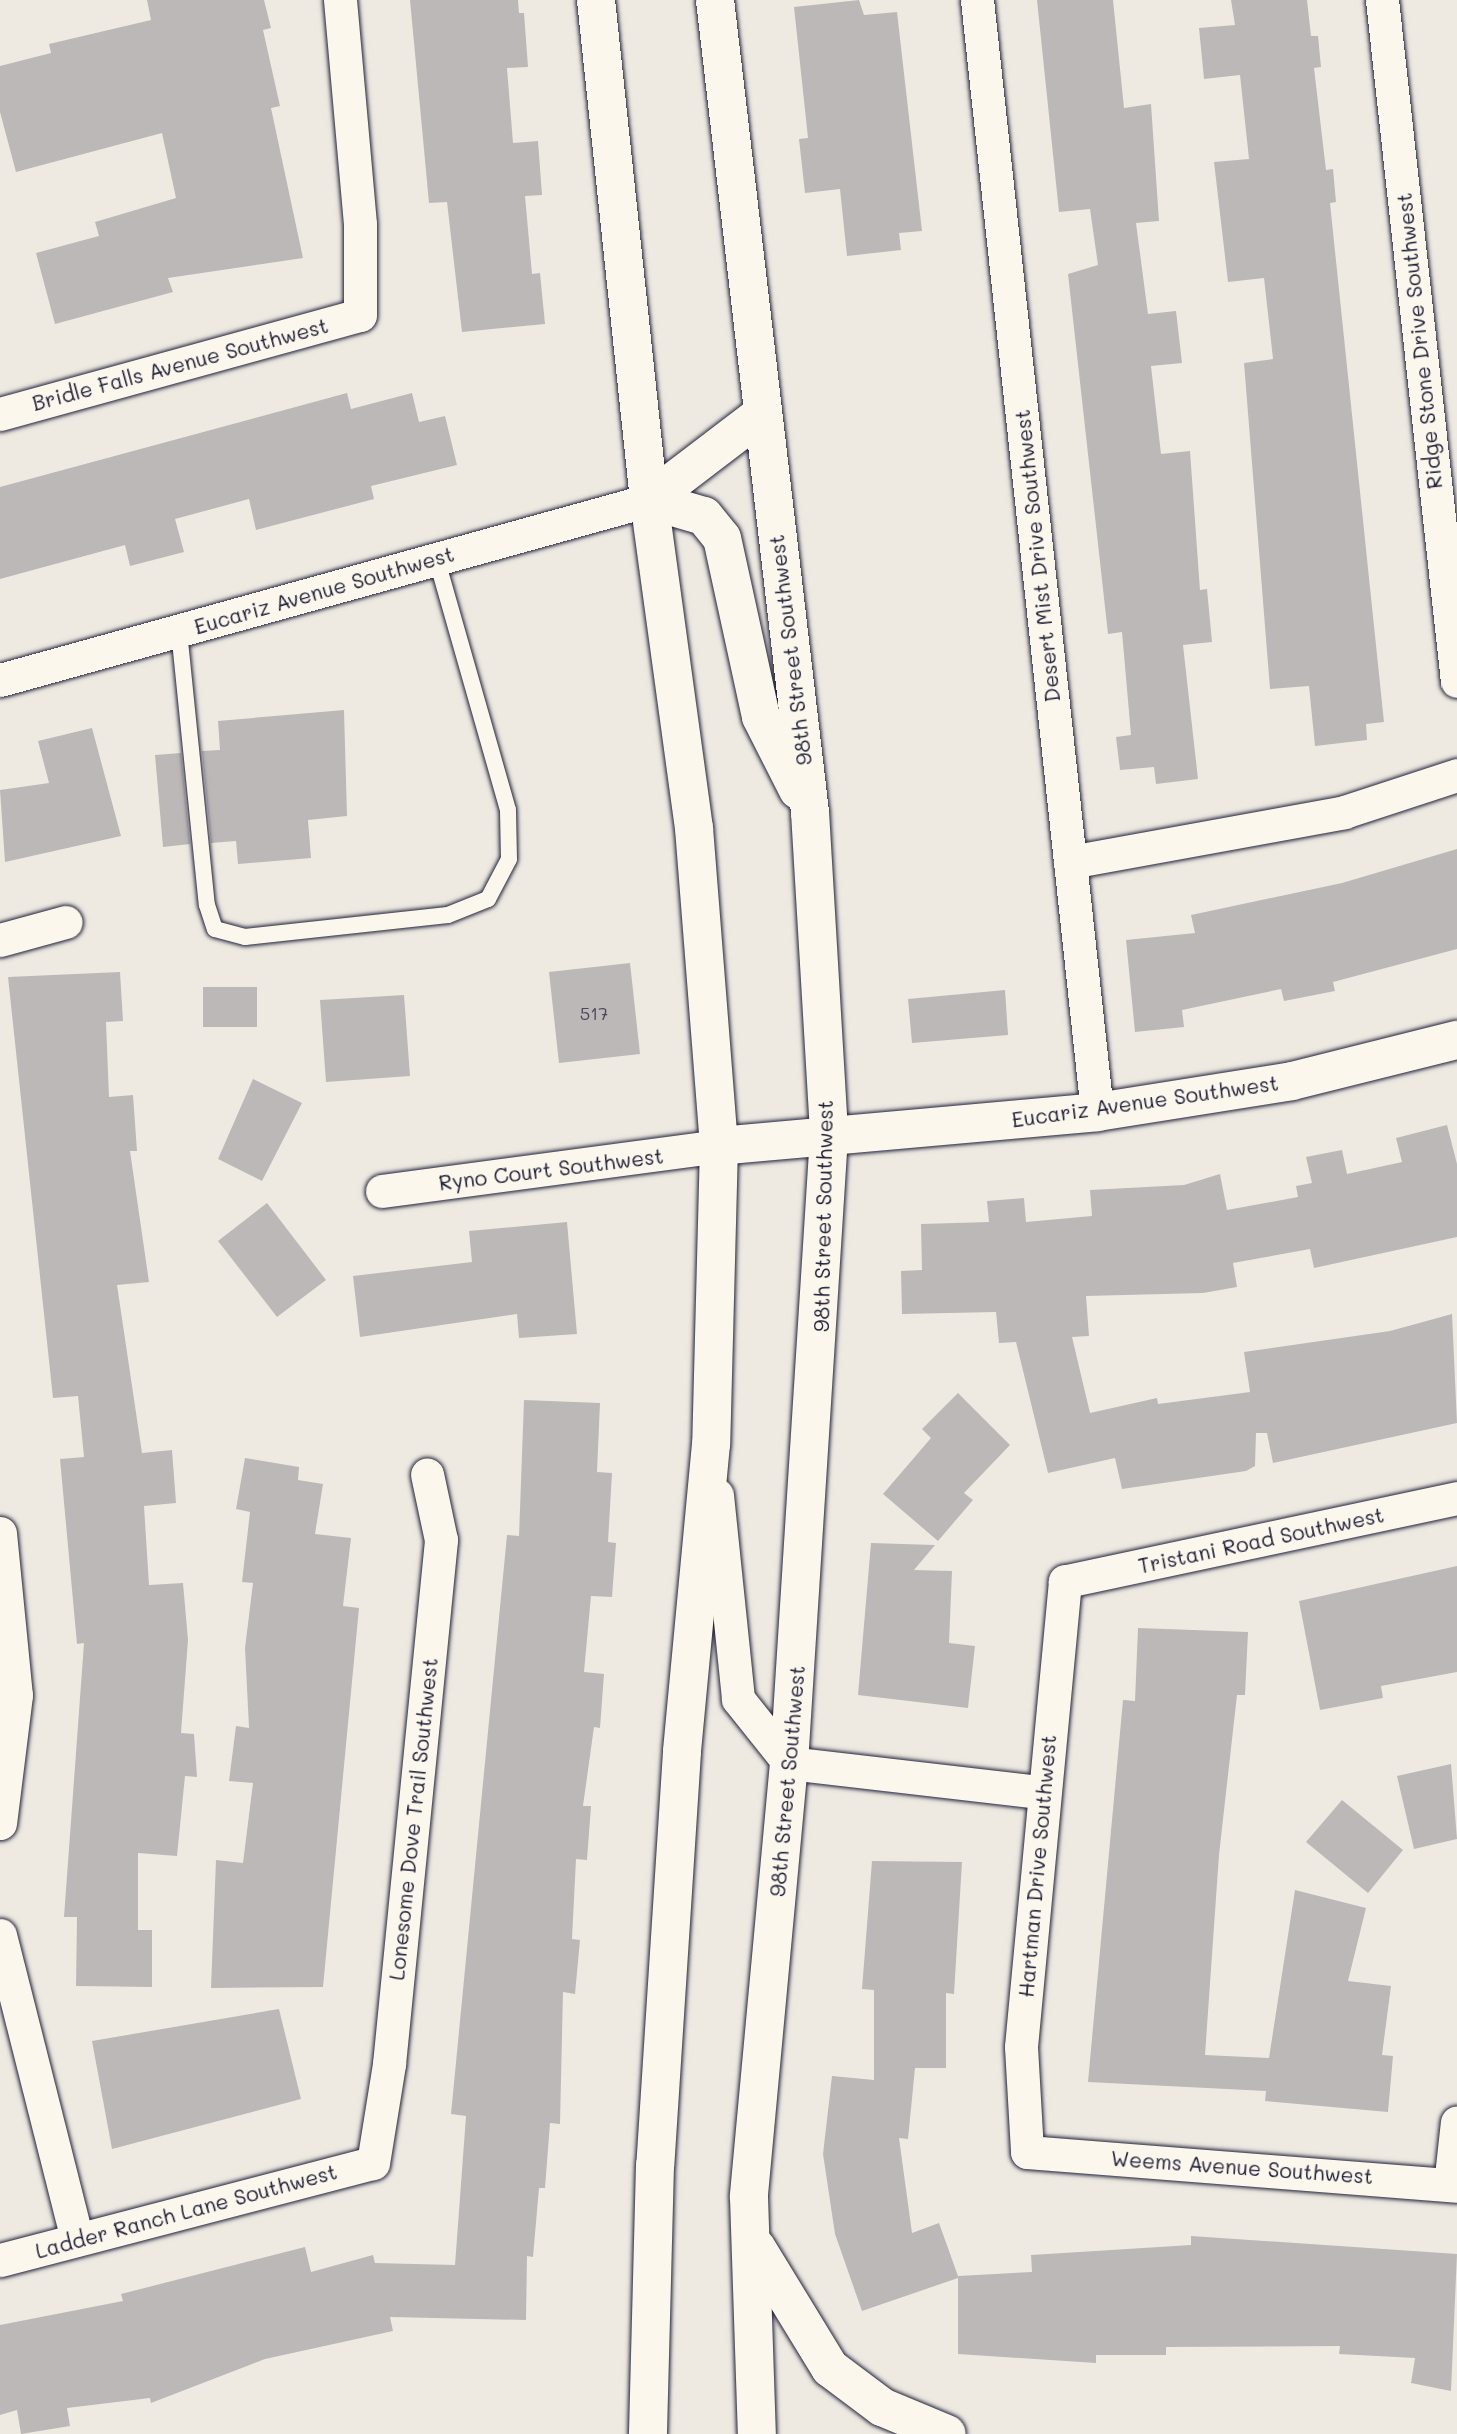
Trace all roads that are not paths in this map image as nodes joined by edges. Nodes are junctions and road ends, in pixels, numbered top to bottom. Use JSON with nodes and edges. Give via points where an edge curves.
{"nodes":[{"id":1,"x":340,"y":0,"type":"edge"},
{"id":2,"x":596,"y":0,"type":"edge"},
{"id":3,"x":715,"y":0,"type":"edge"},
{"id":4,"x":976,"y":0,"type":"edge"},
{"id":5,"x":1382,"y":0,"type":"edge"},
{"id":6,"x":0,"y":414,"type":"edge"},
{"id":7,"x":762,"y":414,"type":"junction"},
{"id":8,"x":649,"y":500,"type":"junction"},
{"id":9,"x":436,"y":558,"type":"junction"},
{"id":10,"x":179,"y":631,"type":"junction"},
{"id":11,"x":0,"y":680,"type":"edge"},
{"id":12,"x":1457,"y":681,"type":"edge"},
{"id":13,"x":1457,"y":775,"type":"edge"},
{"id":14,"x":810,"y":812,"type":"junction"},
{"id":15,"x":1070,"y":862,"type":"junction"},
{"id":16,"x":66,"y":922,"type":"dead end"},
{"id":17,"x":0,"y":940,"type":"edge"},
{"id":18,"x":1457,"y":1040,"type":"edge"},
{"id":19,"x":1097,"y":1112,"type":"junction"},
{"id":20,"x":829,"y":1136,"type":"junction"},
{"id":21,"x":719,"y":1146,"type":"junction"},
{"id":22,"x":382,"y":1191,"type":"dead end"},
{"id":23,"x":711,"y":1444,"type":"junction"},
{"id":24,"x":427,"y":1474,"type":"dead end"},
{"id":25,"x":1457,"y":1498,"type":"edge"},
{"id":26,"x":0,"y":1534,"type":"edge"},
{"id":27,"x":1065,"y":1581,"type":"joint"},
{"id":28,"x":789,"y":1763,"type":"junction"},
{"id":29,"x":1041,"y":1792,"type":"junction"},
{"id":30,"x":0,"y":1823,"type":"edge"},
{"id":31,"x":0,"y":1935,"type":"edge"},
{"id":32,"x":1457,"y":2122,"type":"edge"},
{"id":33,"x":1027,"y":2152,"type":"joint"},
{"id":34,"x":373,"y":2163,"type":"joint"},
{"id":35,"x":1453,"y":2185,"type":"edge"},
{"id":36,"x":750,"y":2236,"type":"junction"},
{"id":37,"x":77,"y":2239,"type":"junction"},
{"id":38,"x":0,"y":2260,"type":"edge"},
{"id":39,"x":648,"y":2434,"type":"edge"},
{"id":40,"x":757,"y":2434,"type":"edge"},
{"id":41,"x":947,"y":2434,"type":"edge"}],
"edges":[{"from":1,"to":6,"type":"street","name":"Bridle Falls Avenue Southwest","via":[[360,224],[360,315]]},
{"from":2,"to":8,"type":"main road"},
{"from":3,"to":7,"type":"main road","name":"98th Street Southwest"},
{"from":4,"to":15,"type":"street","name":"Desert Mist Drive Southwest"},
{"from":5,"to":12,"type":"street","name":"Ridge Stone Drive Southwest"},
{"from":7,"to":8,"type":"main road"},
{"from":7,"to":14,"type":"main road","name":"98th Street Southwest"},
{"from":8,"to":9,"type":"street","name":"Eucariz Avenue Southwest"},
{"from":8,"to":14,"type":"main road","via":[[704,516],[722,538],[761,717]]},
{"from":8,"to":21,"type":"main road","via":[[694,828]]},
{"from":9,"to":10,"type":"street","name":"Eucariz Avenue Southwest"},
{"from":9,"to":10,"type":"lane","via":[[508,810],[509,859],[488,899],[448,915],[245,937],[215,929],[207,905]]},
{"from":10,"to":11,"type":"street","name":"Eucariz Avenue Southwest"},
{"from":13,"to":15,"type":"street","via":[[1344,812]]},
{"from":14,"to":20,"type":"main road","name":"98th Street Southwest"},
{"from":15,"to":19,"type":"street","name":"Desert Mist Drive Southwest"},
{"from":16,"to":17,"type":"street"},
{"from":18,"to":19,"type":"main road","name":"Eucariz Avenue Southwest","via":[[1292,1081]]},
{"from":19,"to":20,"type":"main road","name":"Eucariz Avenue Southwest"},
{"from":20,"to":21,"type":"main road","name":"Eucariz Avenue Southwest"},
{"from":20,"to":28,"type":"main road","name":"98th Street Southwest"},
{"from":21,"to":22,"type":"street","name":"Ryno Court Southwest"},
{"from":21,"to":23,"type":"main road"},
{"from":23,"to":28,"type":"street","via":[[738,1699]]},
{"from":23,"to":39,"type":"main road","via":[[682,1752],[655,2165]]},
{"from":24,"to":34,"type":"street","name":"Lonesome Dove Trail Southwest","via":[[441,1540],[389,2064]]},
{"from":25,"to":27,"type":"street","name":"Tristani Road Southwest"},
{"from":26,"to":30,"type":"street","via":[[16,1695]]},
{"from":27,"to":29,"type":"street","name":"Hartman Drive Southwest"},
{"from":28,"to":29,"type":"street"},
{"from":28,"to":36,"type":"main road","name":"98th Street Southwest"},
{"from":29,"to":33,"type":"street","name":"Hartman Drive Southwest","via":[[1021,2047]]},
{"from":31,"to":37,"type":"street"},
{"from":32,"to":35,"type":"street"},
{"from":33,"to":35,"type":"street","name":"Weems Avenue Southwest"},
{"from":34,"to":37,"type":"street","name":"Ladder Ranch Lane Southwest"},
{"from":36,"to":40,"type":"main road","name":"98th Street Southwest"},
{"from":36,"to":41,"type":"main road","via":[[782,2300],[830,2368],[882,2407]]},
{"from":37,"to":38,"type":"street","name":"Ladder Ranch Lane Southwest"}]}
